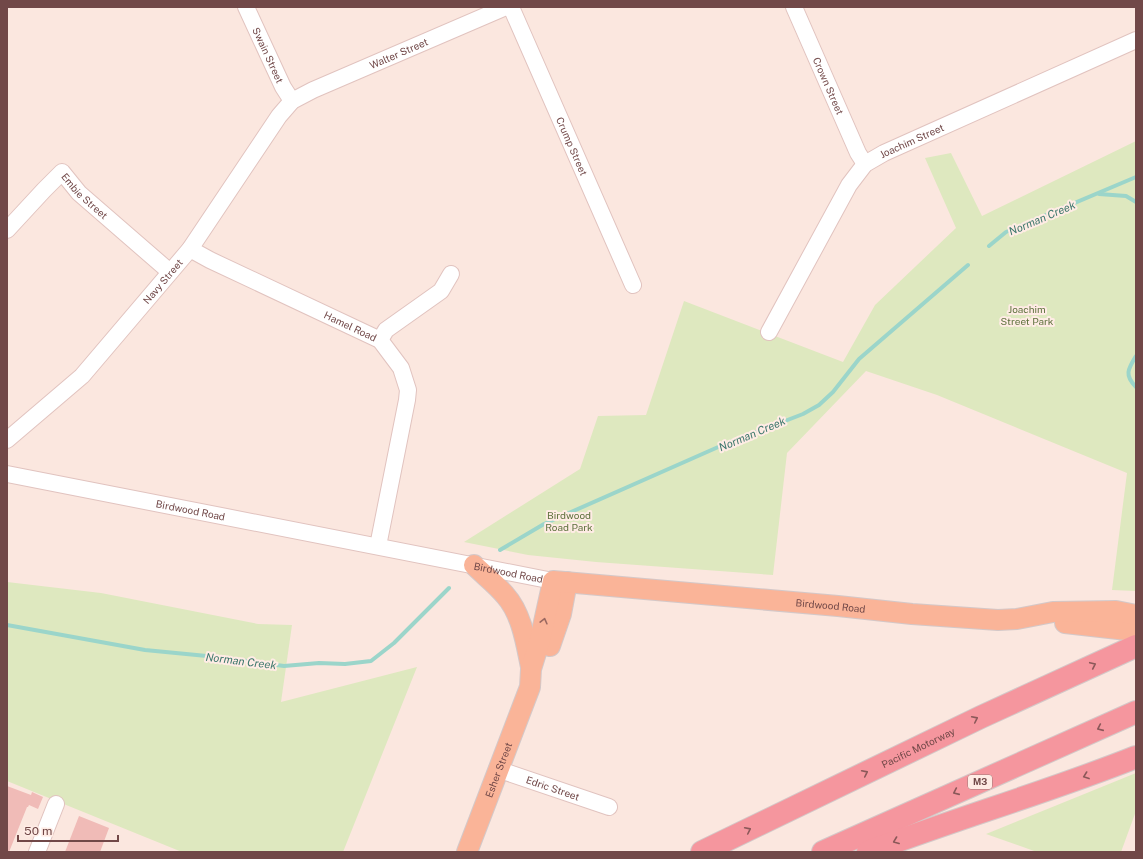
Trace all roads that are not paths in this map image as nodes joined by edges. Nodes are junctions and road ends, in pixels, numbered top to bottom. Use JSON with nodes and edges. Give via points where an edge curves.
{"nodes":[{"id":1,"x":246,"y":7,"type":"edge"},
{"id":2,"x":506,"y":7,"type":"edge"},
{"id":3,"x":511,"y":7,"type":"edge"},
{"id":4,"x":794,"y":7,"type":"edge"},
{"id":5,"x":1136,"y":40,"type":"edge"},
{"id":6,"x":292,"y":101,"type":"junction"},
{"id":7,"x":865,"y":164,"type":"junction"},
{"id":8,"x":7,"y":230,"type":"edge"},
{"id":9,"x":190,"y":249,"type":"junction"},
{"id":10,"x":170,"y":272,"type":"junction"},
{"id":11,"x":451,"y":274,"type":"dead end"},
{"id":12,"x":633,"y":285,"type":"dead end"},
{"id":13,"x":769,"y":332,"type":"dead end"},
{"id":14,"x":380,"y":340,"type":"junction"},
{"id":15,"x":7,"y":440,"type":"edge"},
{"id":16,"x":7,"y":474,"type":"edge"},
{"id":17,"x":378,"y":546,"type":"junction"},
{"id":18,"x":474,"y":566,"type":"joint"},
{"id":19,"x":499,"y":577,"type":"junction"},
{"id":20,"x":560,"y":581,"type":"junction"},
{"id":21,"x":610,"y":586,"type":"junction"},
{"id":22,"x":561,"y":614,"type":"junction"},
{"id":23,"x":1136,"y":616,"type":"edge"},
{"id":24,"x":1017,"y":619,"type":"junction"},
{"id":25,"x":1136,"y":630,"type":"edge"},
{"id":26,"x":1136,"y":646,"type":"edge"},
{"id":27,"x":530,"y":678,"type":"junction"},
{"id":28,"x":1136,"y":712,"type":"edge"},
{"id":29,"x":1136,"y":757,"type":"edge"},
{"id":30,"x":497,"y":769,"type":"junction"},
{"id":31,"x":56,"y":804,"type":"dead end"},
{"id":32,"x":609,"y":807,"type":"dead end"},
{"id":33,"x":37,"y":852,"type":"edge"},
{"id":34,"x":466,"y":852,"type":"edge"},
{"id":35,"x":702,"y":852,"type":"edge"},
{"id":36,"x":823,"y":852,"type":"edge"},
{"id":37,"x":868,"y":852,"type":"edge"}],
"edges":[{"from":1,"to":6,"type":"street","name":"Swain Street"},
{"from":2,"to":6,"type":"street","name":"Walter Street"},
{"from":3,"to":12,"type":"street","name":"Crump Street"},
{"from":4,"to":7,"type":"street","name":"Crown Street"},
{"from":5,"to":7,"type":"street","name":"Joachim Street"},
{"from":6,"to":9,"type":"street","name":"Navy Street","via":[[279,116]]},
{"from":7,"to":13,"type":"street","name":"Joachim Street","via":[[849,185]]},
{"from":8,"to":10,"type":"street","name":"Embie Street","via":[[62,172],[79,193]]},
{"from":9,"to":10,"type":"street","name":"Navy Street"},
{"from":9,"to":14,"type":"street","name":"Hamel Road"},
{"from":10,"to":15,"type":"street","name":"Navy Street","via":[[82,376]]},
{"from":11,"to":14,"type":"street","via":[[441,291],[386,330]]},
{"from":14,"to":17,"type":"street","name":"Hamel Road","via":[[401,368],[408,390]]},
{"from":16,"to":17,"type":"street","name":"Birdwood Road"},
{"from":17,"to":18,"type":"street","name":"Birdwood Road"},
{"from":18,"to":19,"type":"main road"},
{"from":19,"to":20,"type":"street","name":"Birdwood Road"},
{"from":19,"to":27,"type":"main road","via":[[523,633]]},
{"from":20,"to":21,"type":"main road","name":"Birdwood Road"},
{"from":20,"to":22,"type":"main road","name":"Esher Street"},
{"from":27,"to":20,"type":"main road","name":"Esher Street","one_way":true},
{"from":21,"to":22,"type":"main road","via":[[599,588],[581,597]]},
{"from":21,"to":24,"type":"main road","name":"Birdwood Road","via":[[912,614]]},
{"from":22,"to":27,"type":"main road","name":"Esher Street","via":[[541,671]]},
{"from":23,"to":24,"type":"main road","name":"Birdwood Road","via":[[1116,611],[1053,612]]},
{"from":24,"to":25,"type":"main road","name":"Birdwood Road"},
{"from":35,"to":26,"type":"highway","name":"Pacific Motorway","one_way":true,"via":[[981,717]]},
{"from":27,"to":30,"type":"main road","name":"Esher Street"},
{"from":28,"to":36,"type":"highway","number":"M3","one_way":true},
{"from":29,"to":37,"type":"highway","one_way":true},
{"from":30,"to":32,"type":"street","name":"Edric Street"},
{"from":30,"to":34,"type":"main road","name":"Esher Street"},
{"from":31,"to":33,"type":"street"}]}
